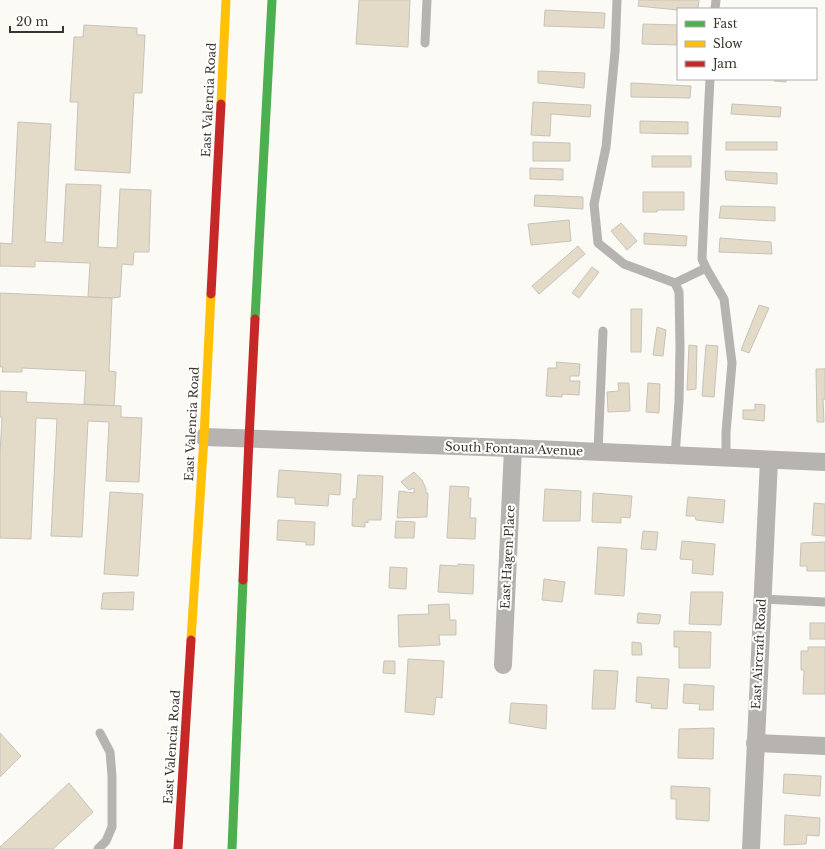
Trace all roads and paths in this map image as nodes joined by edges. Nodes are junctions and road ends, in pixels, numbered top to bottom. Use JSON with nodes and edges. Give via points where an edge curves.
{"nodes":[{"id":1,"x":226,"y":0,"type":"edge"},
{"id":2,"x":272,"y":0,"type":"edge"},
{"id":3,"x":427,"y":0,"type":"edge"},
{"id":4,"x":617,"y":0,"type":"edge"},
{"id":5,"x":425,"y":43,"type":"dead end"},
{"id":6,"x":710,"y":80,"type":"edge"},
{"id":7,"x":706,"y":268,"type":"junction"},
{"id":8,"x":675,"y":283,"type":"junction"},
{"id":9,"x":603,"y":331,"type":"dead end"},
{"id":10,"x":204,"y":437,"type":"junction"},
{"id":11,"x":249,"y":439,"type":"junction"},
{"id":12,"x":513,"y":448,"type":"junction"},
{"id":13,"x":598,"y":452,"type":"junction"},
{"id":14,"x":675,"y":456,"type":"junction"},
{"id":15,"x":726,"y":458,"type":"junction"},
{"id":16,"x":769,"y":460,"type":"junction"},
{"id":17,"x":825,"y":462,"type":"edge"},
{"id":18,"x":762,"y":599,"type":"junction"},
{"id":19,"x":825,"y":602,"type":"edge"},
{"id":20,"x":503,"y":666,"type":"dead end"},
{"id":21,"x":100,"y":733,"type":"dead end"},
{"id":22,"x":755,"y":743,"type":"junction"},
{"id":23,"x":825,"y":746,"type":"edge"},
{"id":24,"x":98,"y":849,"type":"edge"},
{"id":25,"x":178,"y":849,"type":"edge"},
{"id":26,"x":232,"y":849,"type":"edge"},
{"id":27,"x":751,"y":849,"type":"edge"}],
"edges":[{"from":1,"to":10,"type":"main road","name":"East Valencia Road"},
{"from":2,"to":11,"type":"main road"},
{"from":3,"to":5,"type":"lane"},
{"from":4,"to":8,"type":"lane","via":[[606,147],[594,204],[598,243],[624,264]]},
{"from":6,"to":7,"type":"lane","via":[[702,259]]},
{"from":7,"to":8,"type":"lane"},
{"from":7,"to":15,"type":"lane","via":[[724,299],[732,363]]},
{"from":8,"to":14,"type":"lane","via":[[679,292],[680,348]]},
{"from":9,"to":13,"type":"lane"},
{"from":10,"to":11,"type":"street","name":"South Fontana Avenue"},
{"from":10,"to":25,"type":"main road","name":"East Valencia Road"},
{"from":11,"to":12,"type":"street","name":"South Fontana Avenue"},
{"from":11,"to":26,"type":"main road"},
{"from":12,"to":13,"type":"street","name":"South Fontana Avenue"},
{"from":12,"to":20,"type":"street","name":"East Hagen Place"},
{"from":13,"to":14,"type":"street","name":"South Fontana Avenue"},
{"from":14,"to":15,"type":"street","name":"South Fontana Avenue"},
{"from":15,"to":16,"type":"street","name":"South Fontana Avenue"},
{"from":16,"to":17,"type":"street","name":"South Fontana Avenue"},
{"from":16,"to":18,"type":"street","name":"East Aircraft Road"},
{"from":18,"to":19,"type":"lane"},
{"from":18,"to":22,"type":"street","name":"East Aircraft Road"},
{"from":21,"to":24,"type":"lane","via":[[110,752],[112,827],[106,841]]},
{"from":22,"to":23,"type":"street"},
{"from":22,"to":27,"type":"street","name":"East Aircraft Road"}]}
